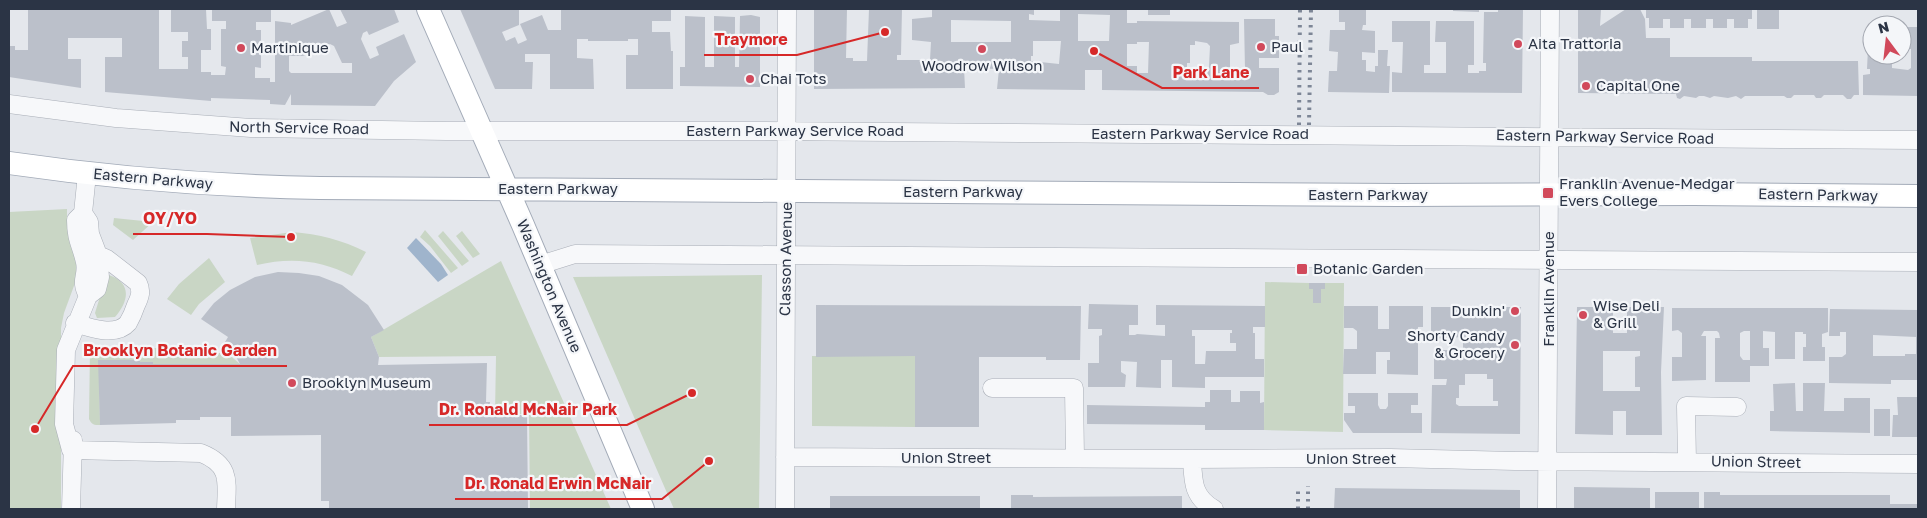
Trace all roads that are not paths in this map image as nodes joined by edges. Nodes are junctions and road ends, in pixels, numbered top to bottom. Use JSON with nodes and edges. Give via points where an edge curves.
{"nodes":[{"id":1,"x":428,"y":9,"type":"edge"},
{"id":2,"x":787,"y":9,"type":"edge"},
{"id":3,"x":1550,"y":9,"type":"edge"},
{"id":4,"x":9,"y":104,"type":"edge"},
{"id":5,"x":481,"y":130,"type":"junction"},
{"id":6,"x":788,"y":131,"type":"junction"},
{"id":7,"x":1550,"y":136,"type":"junction"},
{"id":8,"x":1918,"y":140,"type":"edge"},
{"id":9,"x":9,"y":163,"type":"edge"},
{"id":10,"x":88,"y":174,"type":"junction"},
{"id":11,"x":506,"y":188,"type":"junction"},
{"id":12,"x":787,"y":190,"type":"junction"},
{"id":13,"x":1549,"y":194,"type":"junction"},
{"id":14,"x":1918,"y":196,"type":"edge"},
{"id":15,"x":83,"y":213,"type":"junction"},
{"id":16,"x":786,"y":254,"type":"junction"},
{"id":17,"x":98,"y":256,"type":"junction"},
{"id":18,"x":1549,"y":261,"type":"junction"},
{"id":19,"x":1918,"y":262,"type":"edge"},
{"id":20,"x":540,"y":265,"type":"junction"},
{"id":21,"x":88,"y":296,"type":"junction"},
{"id":22,"x":73,"y":332,"type":"junction"},
{"id":23,"x":992,"y":388,"type":"dead end"},
{"id":24,"x":1737,"y":407,"type":"dead end"},
{"id":25,"x":71,"y":450,"type":"junction"},
{"id":26,"x":784,"y":457,"type":"junction"},
{"id":27,"x":1075,"y":458,"type":"junction"},
{"id":28,"x":1192,"y":459,"type":"junction"},
{"id":29,"x":1548,"y":461,"type":"junction"},
{"id":30,"x":1687,"y":462,"type":"junction"},
{"id":31,"x":1918,"y":464,"type":"edge"},
{"id":32,"x":71,"y":509,"type":"edge"},
{"id":33,"x":226,"y":509,"type":"edge"},
{"id":34,"x":643,"y":509,"type":"edge"},
{"id":35,"x":785,"y":509,"type":"edge"},
{"id":36,"x":1214,"y":509,"type":"edge"},
{"id":37,"x":1547,"y":509,"type":"edge"}],
"edges":[{"from":1,"to":5,"type":"main road","name":"Washington Avenue"},
{"from":2,"to":6,"type":"street","name":"Classon Avenue"},
{"from":3,"to":7,"type":"street","name":"Franklin Avenue"},
{"from":4,"to":5,"type":"street","name":"North Service Road","via":[[116,118],[251,128]]},
{"from":5,"to":6,"type":"street","name":"Eastern Parkway Service Road"},
{"from":5,"to":11,"type":"main road","name":"Washington Avenue"},
{"from":6,"to":7,"type":"street","name":"Eastern Parkway Service Road"},
{"from":6,"to":12,"type":"street","name":"Classon Avenue"},
{"from":7,"to":8,"type":"street","name":"Eastern Parkway Service Road"},
{"from":7,"to":13,"type":"street","name":"Franklin Avenue"},
{"from":9,"to":10,"type":"main road","name":"Eastern Parkway"},
{"from":10,"to":11,"type":"main road","name":"Eastern Parkway","via":[[254,186]]},
{"from":10,"to":15,"type":"street"},
{"from":11,"to":12,"type":"main road","name":"Eastern Parkway"},
{"from":11,"to":20,"type":"main road","name":"Washington Avenue"},
{"from":12,"to":13,"type":"main road","name":"Eastern Parkway"},
{"from":12,"to":16,"type":"street","name":"Classon Avenue"},
{"from":13,"to":14,"type":"main road","name":"Eastern Parkway"},
{"from":13,"to":18,"type":"street","name":"Franklin Avenue"},
{"from":15,"to":17,"type":"street","via":[[89,222]]},
{"from":15,"to":21,"type":"street","via":[[76,220],[76,234],[85,262],[83,286]]},
{"from":16,"to":18,"type":"street"},
{"from":16,"to":20,"type":"street","via":[[575,254]]},
{"from":16,"to":26,"type":"street","name":"Classon Avenue"},
{"from":17,"to":21,"type":"street","via":[[98,289]]},
{"from":17,"to":22,"type":"street","via":[[107,259],[138,283],[140,297],[128,323],[114,330]]},
{"from":18,"to":19,"type":"street"},
{"from":18,"to":29,"type":"street","name":"Franklin Avenue"},
{"from":20,"to":34,"type":"main road","name":"Washington Avenue"},
{"from":21,"to":22,"type":"street"},
{"from":22,"to":25,"type":"street","via":[[75,424]]},
{"from":23,"to":27,"type":"street","via":[[1074,388]]},
{"from":24,"to":30,"type":"street","via":[[1686,406]]},
{"from":25,"to":32,"type":"street"},
{"from":25,"to":33,"type":"street","via":[[201,453],[214,458],[223,468]]},
{"from":26,"to":27,"type":"street","name":"Union Street"},
{"from":26,"to":35,"type":"street","name":"Classon Avenue"},
{"from":27,"to":28,"type":"street","name":"Union Street"},
{"from":28,"to":29,"type":"street","name":"Union Street"},
{"from":28,"to":36,"type":"street","via":[[1193,485],[1204,503]]},
{"from":29,"to":30,"type":"street","name":"Union Street"},
{"from":29,"to":37,"type":"street","name":"Franklin Avenue"},
{"from":30,"to":31,"type":"street","name":"Union Street"}]}
